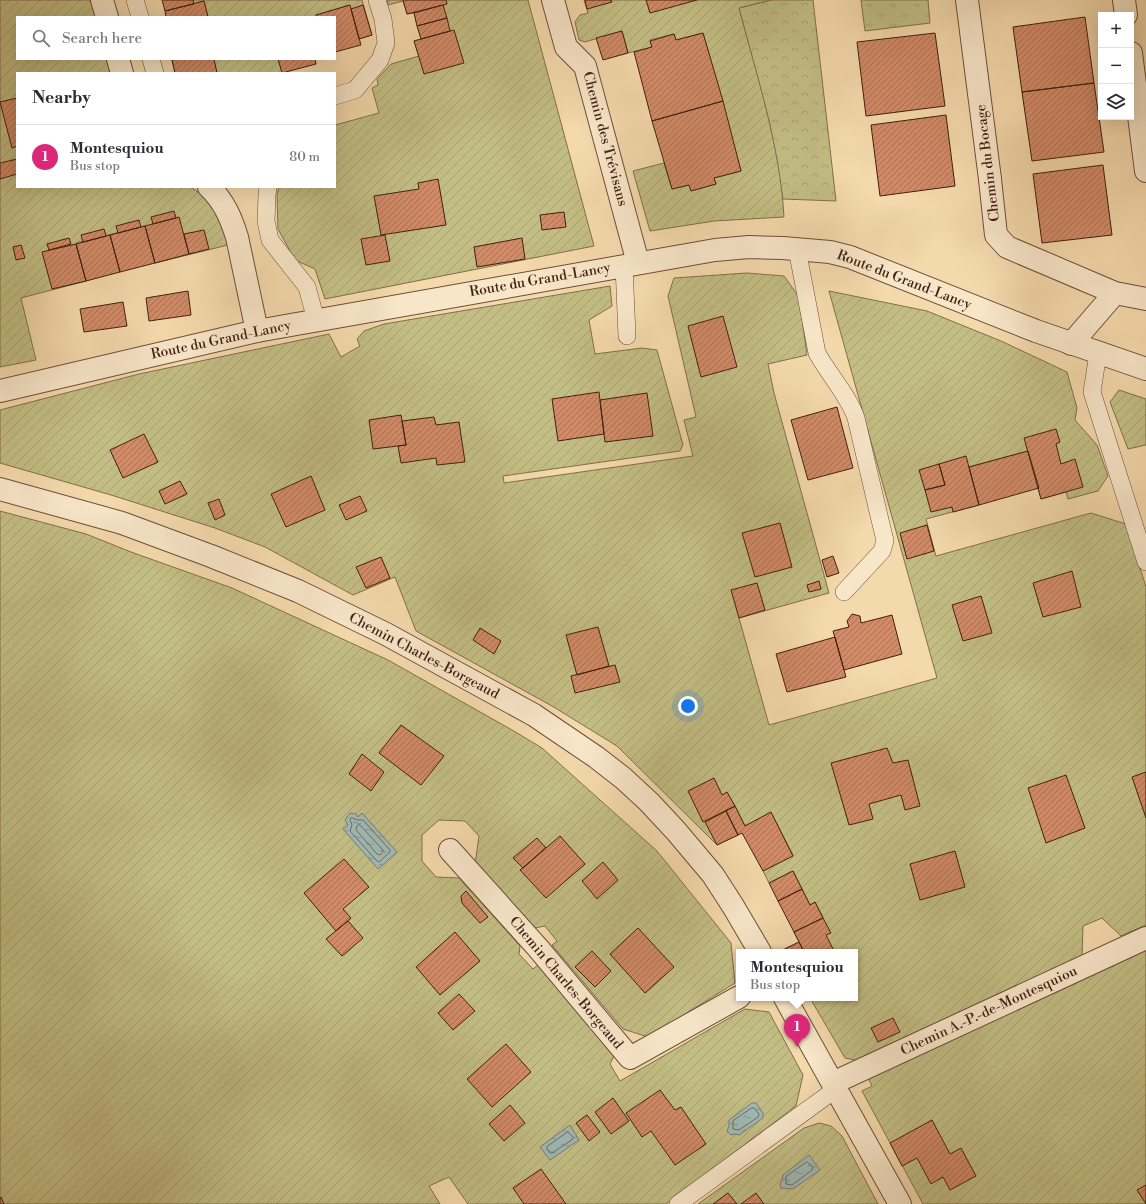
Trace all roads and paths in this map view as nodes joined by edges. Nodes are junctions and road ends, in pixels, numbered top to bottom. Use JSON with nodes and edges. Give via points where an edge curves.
{"nodes":[{"id":1,"x":102,"y":0,"type":"edge"},
{"id":2,"x":135,"y":0,"type":"edge"},
{"id":3,"x":377,"y":0,"type":"edge"},
{"id":4,"x":553,"y":0,"type":"edge"},
{"id":5,"x":967,"y":0,"type":"edge"},
{"id":6,"x":1124,"y":0,"type":"edge"},
{"id":7,"x":1126,"y":12,"type":"edge"},
{"id":8,"x":107,"y":16,"type":"edge"},
{"id":9,"x":140,"y":16,"type":"edge"},
{"id":10,"x":118,"y":60,"type":"edge"},
{"id":11,"x":151,"y":60,"type":"edge"},
{"id":12,"x":122,"y":72,"type":"edge"},
{"id":13,"x":155,"y":72,"type":"edge"},
{"id":14,"x":1134,"y":77,"type":"edge"},
{"id":15,"x":336,"y":96,"type":"edge"},
{"id":16,"x":1146,"y":171,"type":"edge"},
{"id":17,"x":210,"y":188,"type":"edge"},
{"id":18,"x":268,"y":188,"type":"edge"},
{"id":19,"x":797,"y":248,"type":"junction"},
{"id":20,"x":631,"y":264,"type":"junction"},
{"id":21,"x":1115,"y":293,"type":"junction"},
{"id":22,"x":1146,"y":299,"type":"edge"},
{"id":23,"x":316,"y":320,"type":"junction"},
{"id":24,"x":257,"y":331,"type":"junction"},
{"id":25,"x":627,"y":336,"type":"dead end"},
{"id":26,"x":1071,"y":344,"type":"junction"},
{"id":27,"x":1098,"y":353,"type":"junction"},
{"id":28,"x":1146,"y":369,"type":"edge"},
{"id":29,"x":0,"y":391,"type":"edge"},
{"id":30,"x":0,"y":489,"type":"edge"},
{"id":31,"x":1146,"y":562,"type":"edge"},
{"id":32,"x":844,"y":592,"type":"dead end"},
{"id":33,"x":450,"y":850,"type":"dead end"},
{"id":34,"x":1146,"y":938,"type":"edge"},
{"id":35,"x":758,"y":949,"type":"edge"},
{"id":36,"x":736,"y":998,"type":"edge"},
{"id":37,"x":787,"y":1001,"type":"edge"},
{"id":38,"x":834,"y":1086,"type":"junction"},
{"id":39,"x":678,"y":1204,"type":"edge"},
{"id":40,"x":900,"y":1204,"type":"edge"}],
"edges":[{"from":1,"to":8,"type":"street"},
{"from":2,"to":9,"type":"lane"},
{"from":3,"to":15,"type":"lane","via":[[386,43],[380,60],[354,90]]},
{"from":4,"to":20,"type":"street","name":"Chemin des Trévisans","via":[[566,47],[585,66]]},
{"from":5,"to":21,"type":"street","name":"Chemin du Bocage","via":[[996,235],[1007,246]]},
{"from":6,"to":7,"type":"street"},
{"from":10,"to":12,"type":"street"},
{"from":11,"to":13,"type":"lane"},
{"from":14,"to":16,"type":"street"},
{"from":17,"to":24,"type":"street","via":[[221,200],[233,224]]},
{"from":18,"to":23,"type":"lane","via":[[266,221],[270,240],[307,287]]},
{"from":19,"to":20,"type":"street","name":"Route du Grand-Lancy","via":[[748,247],[715,250]]},
{"from":19,"to":26,"type":"street","name":"Route du Grand-Lancy","via":[[850,257]]},
{"from":19,"to":32,"type":"lane","via":[[817,353],[852,406],[885,541],[882,551]]},
{"from":20,"to":23,"type":"street","name":"Route du Grand-Lancy"},
{"from":20,"to":25,"type":"lane"},
{"from":21,"to":22,"type":"street","name":"Chemin du Bocage"},
{"from":21,"to":26,"type":"street"},
{"from":23,"to":24,"type":"street","name":"Route du Grand-Lancy"},
{"from":24,"to":29,"type":"street","name":"Route du Grand-Lancy"},
{"from":26,"to":27,"type":"street","name":"Route du Grand-Lancy"},
{"from":27,"to":28,"type":"street","name":"Route du Grand-Lancy"},
{"from":27,"to":31,"type":"lane","via":[[1092,392]]},
{"from":30,"to":35,"type":"street","name":"Chemin Charles-Borgeaud","via":[[122,523],[291,588],[386,634],[534,715],[596,757],[650,802],[713,875]]},
{"from":33,"to":36,"type":"street","name":"Chemin Charles-Borgeaud","via":[[538,948],[630,1058]]},
{"from":34,"to":38,"type":"street","name":"Chemin A.-P.-de-Montesquiou"},
{"from":37,"to":38,"type":"street"},
{"from":38,"to":39,"type":"lane"},
{"from":38,"to":40,"type":"street"}]}
